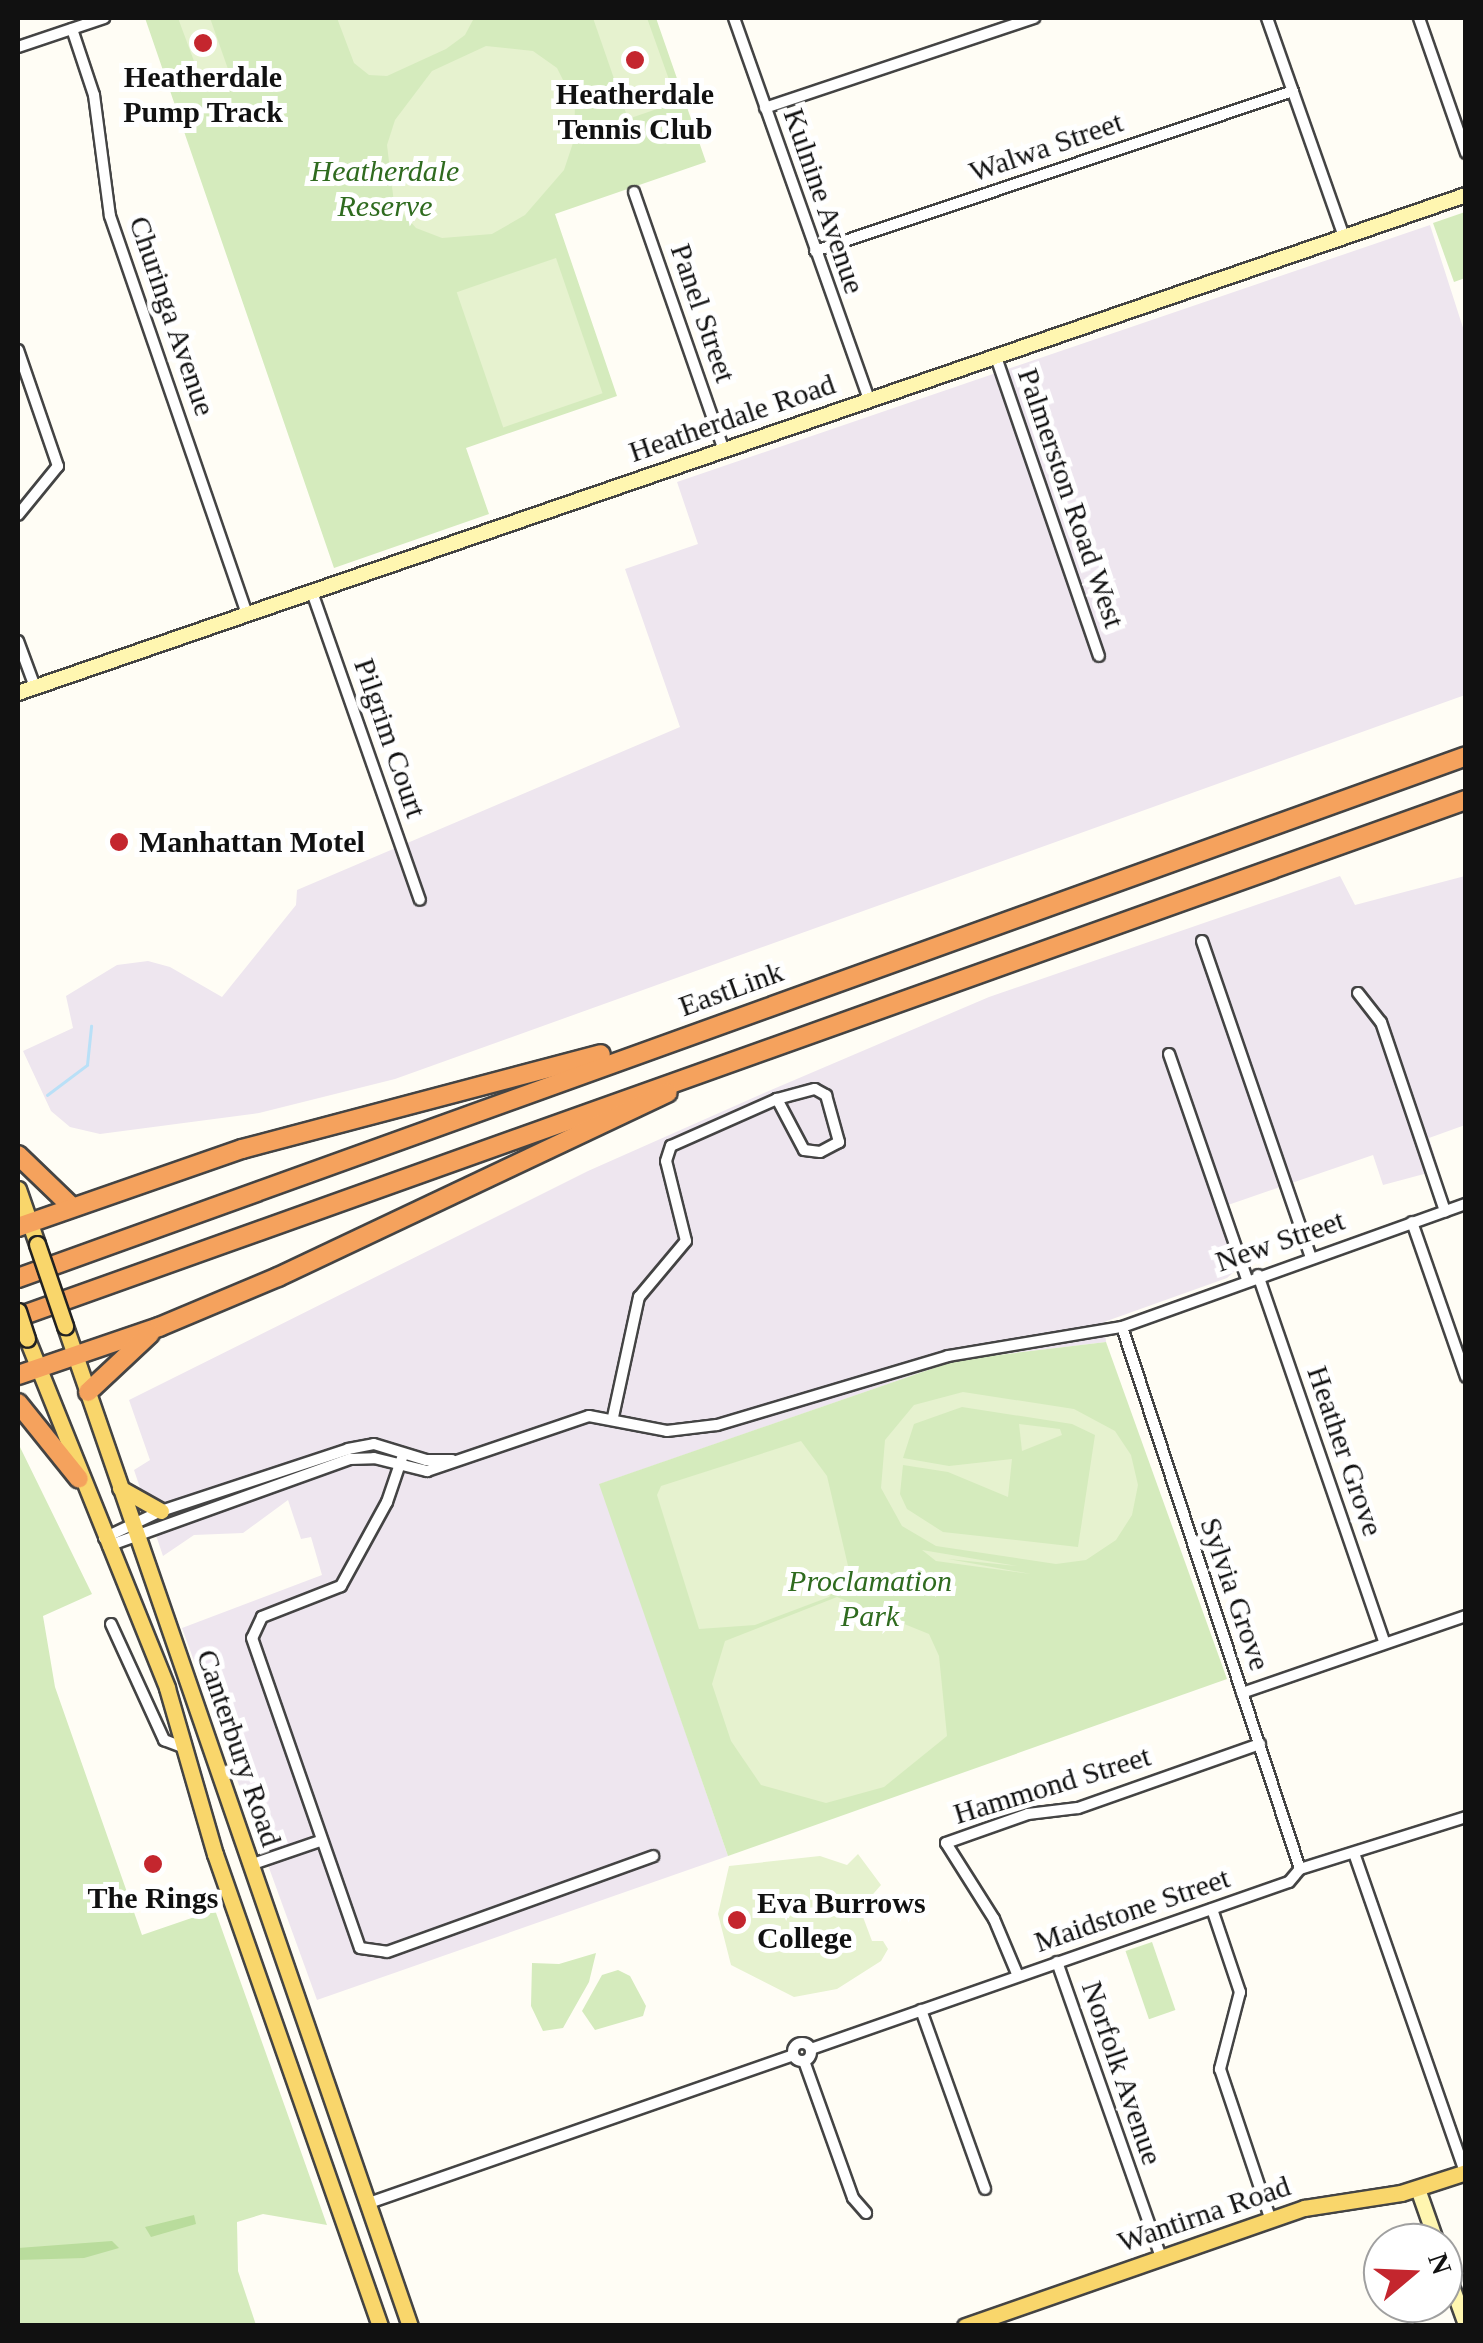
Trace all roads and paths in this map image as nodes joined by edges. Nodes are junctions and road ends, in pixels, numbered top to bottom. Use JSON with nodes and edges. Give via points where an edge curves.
{"nodes":[{"id":1,"x":104,"y":18,"type":"edge"},
{"id":2,"x":734,"y":18,"type":"edge"},
{"id":3,"x":1034,"y":18,"type":"edge"},
{"id":4,"x":1268,"y":18,"type":"edge"},
{"id":5,"x":1419,"y":18,"type":"edge"},
{"id":6,"x":74,"y":24,"type":"edge"},
{"id":7,"x":18,"y":48,"type":"edge"},
{"id":8,"x":1293,"y":91,"type":"junction"},
{"id":9,"x":765,"y":108,"type":"junction"},
{"id":10,"x":1466,"y":153,"type":"edge"},
{"id":11,"x":634,"y":192,"type":"dead end"},
{"id":12,"x":1466,"y":196,"type":"edge"},
{"id":13,"x":1344,"y":237,"type":"junction"},
{"id":14,"x":814,"y":251,"type":"junction"},
{"id":15,"x":18,"y":350,"type":"edge"},
{"id":16,"x":996,"y":357,"type":"junction"},
{"id":17,"x":869,"y":400,"type":"junction"},
{"id":18,"x":724,"y":450,"type":"junction"},
{"id":19,"x":18,"y":515,"type":"edge"},
{"id":20,"x":312,"y":592,"type":"junction"},
{"id":21,"x":248,"y":614,"type":"junction"},
{"id":22,"x":18,"y":641,"type":"edge"},
{"id":23,"x":1099,"y":656,"type":"dead end"},
{"id":24,"x":35,"y":687,"type":"junction"},
{"id":25,"x":18,"y":694,"type":"edge"},
{"id":26,"x":1466,"y":748,"type":"edge"},
{"id":27,"x":1466,"y":756,"type":"edge"},
{"id":28,"x":1406,"y":777,"type":"junction"},
{"id":29,"x":1466,"y":800,"type":"edge"},
{"id":30,"x":420,"y":900,"type":"dead end"},
{"id":31,"x":1202,"y":942,"type":"dead end"},
{"id":32,"x":1358,"y":994,"type":"dead end"},
{"id":33,"x":713,"y":1024,"type":"junction"},
{"id":34,"x":763,"y":1047,"type":"junction"},
{"id":35,"x":1169,"y":1054,"type":"dead end"},
{"id":36,"x":777,"y":1099,"type":"junction"},
{"id":37,"x":18,"y":1155,"type":"edge"},
{"id":38,"x":18,"y":1189,"type":"edge"},
{"id":39,"x":1466,"y":1204,"type":"edge"},
{"id":40,"x":72,"y":1207,"type":"junction"},
{"id":41,"x":1445,"y":1211,"type":"junction"},
{"id":42,"x":1412,"y":1222,"type":"junction"},
{"id":43,"x":24,"y":1225,"type":"edge"},
{"id":44,"x":1312,"y":1257,"type":"junction"},
{"id":45,"x":1252,"y":1277,"type":"junction"},
{"id":46,"x":18,"y":1278,"type":"edge"},
{"id":47,"x":18,"y":1314,"type":"edge"},
{"id":48,"x":158,"y":1328,"type":"junction"},
{"id":49,"x":1122,"y":1331,"type":"junction"},
{"id":50,"x":75,"y":1356,"type":"junction"},
{"id":51,"x":37,"y":1369,"type":"junction"},
{"id":52,"x":18,"y":1375,"type":"edge"},
{"id":53,"x":1466,"y":1378,"type":"edge"},
{"id":54,"x":88,"y":1392,"type":"junction"},
{"id":55,"x":18,"y":1403,"type":"edge"},
{"id":56,"x":612,"y":1417,"type":"junction"},
{"id":57,"x":401,"y":1459,"type":"junction"},
{"id":58,"x":79,"y":1478,"type":"junction"},
{"id":59,"x":120,"y":1488,"type":"junction"},
{"id":60,"x":161,"y":1511,"type":"junction"},
{"id":61,"x":134,"y":1529,"type":"junction"},
{"id":62,"x":106,"y":1542,"type":"junction"},
{"id":63,"x":1466,"y":1616,"type":"edge"},
{"id":64,"x":111,"y":1624,"type":"dead end"},
{"id":65,"x":1385,"y":1643,"type":"junction"},
{"id":66,"x":1242,"y":1693,"type":"junction"},
{"id":67,"x":1260,"y":1744,"type":"junction"},
{"id":68,"x":185,"y":1748,"type":"junction"},
{"id":69,"x":1466,"y":1817,"type":"edge"},
{"id":70,"x":320,"y":1841,"type":"junction"},
{"id":71,"x":243,"y":1845,"type":"junction"},
{"id":72,"x":215,"y":1854,"type":"junction"},
{"id":73,"x":654,"y":1856,"type":"dead end"},
{"id":74,"x":1356,"y":1856,"type":"junction"},
{"id":75,"x":250,"y":1865,"type":"junction"},
{"id":76,"x":1300,"y":1869,"type":"junction"},
{"id":77,"x":1212,"y":1909,"type":"junction"},
{"id":78,"x":1057,"y":1962,"type":"junction"},
{"id":79,"x":1018,"y":1976,"type":"junction"},
{"id":80,"x":922,"y":2010,"type":"junction"},
{"id":81,"x":811,"y":2049,"type":"junction"},
{"id":82,"x":798,"y":2058,"type":"junction"},
{"id":83,"x":1465,"y":2172,"type":"edge"},
{"id":84,"x":985,"y":2189,"type":"dead end"},
{"id":85,"x":1418,"y":2189,"type":"junction"},
{"id":86,"x":366,"y":2195,"type":"junction"},
{"id":87,"x":341,"y":2214,"type":"junction"},
{"id":88,"x":866,"y":2214,"type":"dead end"},
{"id":89,"x":1270,"y":2218,"type":"junction"},
{"id":90,"x":1429,"y":2223,"type":"edge"},
{"id":91,"x":1160,"y":2257,"type":"junction"},
{"id":92,"x":1009,"y":2318,"type":"edge"},
{"id":93,"x":380,"y":2326,"type":"edge"},
{"id":94,"x":410,"y":2326,"type":"edge"},
{"id":95,"x":966,"y":2326,"type":"edge"}],
"edges":[{"from":1,"to":6,"type":"street"},
{"from":2,"to":9,"type":"street","name":"Kulnine Avenue"},
{"from":3,"to":9,"type":"street"},
{"from":4,"to":8,"type":"street"},
{"from":5,"to":10,"type":"street"},
{"from":6,"to":7,"type":"street"},
{"from":6,"to":21,"type":"street","name":"Churinga Avenue","via":[[94,95],[110,216]]},
{"from":8,"to":13,"type":"street"},
{"from":8,"to":14,"type":"street","name":"Walwa Street"},
{"from":9,"to":14,"type":"street","name":"Kulnine Avenue"},
{"from":11,"to":18,"type":"street","name":"Panel Street"},
{"from":12,"to":13,"type":"main road","name":"Heatherdale Road"},
{"from":13,"to":16,"type":"main road","name":"Heatherdale Road"},
{"from":14,"to":17,"type":"street","name":"Kulnine Avenue"},
{"from":15,"to":19,"type":"street","via":[[58,466]]},
{"from":16,"to":17,"type":"main road","name":"Heatherdale Road"},
{"from":16,"to":23,"type":"street","name":"Palmerston Road West"},
{"from":17,"to":18,"type":"main road","name":"Heatherdale Road"},
{"from":18,"to":20,"type":"main road","name":"Heatherdale Road"},
{"from":20,"to":21,"type":"main road","name":"Heatherdale Road"},
{"from":20,"to":30,"type":"street","name":"Pilgrim Court"},
{"from":21,"to":24,"type":"main road","name":"Heatherdale Road"},
{"from":22,"to":24,"type":"street"},
{"from":24,"to":25,"type":"main road","name":"Heatherdale Road"},
{"from":26,"to":28,"type":"highway"},
{"from":27,"to":28,"type":"highway","name":"EastLink"},
{"from":28,"to":33,"type":"highway","name":"EastLink"},
{"from":29,"to":34,"type":"highway"},
{"from":31,"to":44,"type":"street"},
{"from":32,"to":41,"type":"street","via":[[1381,1022]]},
{"from":33,"to":40,"type":"highway","via":[[277,1139]]},
{"from":33,"to":46,"type":"highway","name":"EastLink"},
{"from":34,"to":47,"type":"highway"},
{"from":34,"to":48,"type":"highway","via":[[525,1164]]},
{"from":35,"to":45,"type":"street","name":"Heather Grove"},
{"from":36,"to":36,"type":"street","via":[[804,1150],[820,1152],[839,1142],[826,1095],[815,1089]]},
{"from":36,"to":56,"type":"street","via":[[671,1146],[666,1161],[686,1241],[639,1297]]},
{"from":37,"to":40,"type":"highway"},
{"from":38,"to":43,"type":"main road","name":"Canterbury Road"},
{"from":39,"to":41,"type":"street","name":"New Street"},
{"from":40,"to":43,"type":"highway"},
{"from":41,"to":42,"type":"street","name":"New Street"},
{"from":42,"to":44,"type":"street","name":"New Street"},
{"from":42,"to":53,"type":"street"},
{"from":43,"to":50,"type":"main road","name":"Canterbury Road","bridge":true,"via":[[37,1244]]},
{"from":44,"to":45,"type":"street","name":"New Street"},
{"from":45,"to":49,"type":"street","name":"New Street"},
{"from":45,"to":65,"type":"street","name":"Heather Grove"},
{"from":47,"to":51,"type":"main road","name":"Canterbury Road","bridge":true},
{"from":48,"to":50,"type":"highway"},
{"from":48,"to":54,"type":"highway"},
{"from":49,"to":56,"type":"street","name":"New Street","via":[[948,1356],[717,1425],[666,1431]]},
{"from":49,"to":66,"type":"street","name":"Sylvia Grove"},
{"from":50,"to":51,"type":"highway"},
{"from":50,"to":54,"type":"main road","name":"Canterbury Road"},
{"from":51,"to":52,"type":"highway"},
{"from":51,"to":58,"type":"main road","name":"Canterbury Road"},
{"from":54,"to":59,"type":"main road","name":"Canterbury Road"},
{"from":55,"to":58,"type":"highway"},
{"from":56,"to":57,"type":"street","via":[[568,1421],[458,1460]]},
{"from":57,"to":60,"type":"street","via":[[374,1444],[348,1449]]},
{"from":57,"to":61,"type":"street","via":[[350,1460]]},
{"from":57,"to":70,"type":"street","via":[[387,1502],[342,1586],[262,1617],[253,1632],[252,1647]]},
{"from":58,"to":62,"type":"main road","name":"Canterbury Road"},
{"from":59,"to":60,"type":"main road"},
{"from":59,"to":61,"type":"main road","name":"Canterbury Road"},
{"from":60,"to":61,"type":"street"},
{"from":61,"to":62,"type":"street"},
{"from":61,"to":71,"type":"main road","name":"Canterbury Road"},
{"from":62,"to":68,"type":"main road","name":"Canterbury Road"},
{"from":63,"to":65,"type":"street"},
{"from":64,"to":68,"type":"street","name":"Canterbury Road","via":[[164,1740]]},
{"from":65,"to":66,"type":"street"},
{"from":66,"to":67,"type":"street","name":"Sylvia Grove"},
{"from":67,"to":76,"type":"street","name":"Sylvia Grove"},
{"from":67,"to":79,"type":"street","name":"Hammond Street","via":[[1078,1808],[1028,1814],[946,1843],[994,1919]]},
{"from":68,"to":72,"type":"main road","name":"Canterbury Road"},
{"from":69,"to":74,"type":"street","name":"Maidstone Street"},
{"from":70,"to":73,"type":"street","via":[[356,1940],[375,1955]]},
{"from":70,"to":75,"type":"street"},
{"from":71,"to":72,"type":"main road"},
{"from":71,"to":75,"type":"main road","name":"Canterbury Road"},
{"from":72,"to":87,"type":"main road","name":"Canterbury Road"},
{"from":74,"to":76,"type":"street","name":"Maidstone Street"},
{"from":74,"to":83,"type":"street"},
{"from":75,"to":86,"type":"main road","name":"Canterbury Road"},
{"from":76,"to":77,"type":"street","name":"Maidstone Street","via":[[1290,1882]]},
{"from":77,"to":78,"type":"street","name":"Maidstone Street"},
{"from":77,"to":89,"type":"street","via":[[1240,1992],[1220,2068]]},
{"from":78,"to":79,"type":"street","name":"Maidstone Street"},
{"from":78,"to":91,"type":"street","name":"Norfolk Avenue"},
{"from":79,"to":80,"type":"street","name":"Maidstone Street"},
{"from":80,"to":81,"type":"street","name":"Maidstone Street"},
{"from":80,"to":84,"type":"street"},
{"from":81,"to":82,"type":"street"},
{"from":81,"to":82,"type":"street","name":"Maidstone Street","via":[[799,2042]]},
{"from":82,"to":86,"type":"street"},
{"from":82,"to":88,"type":"street","via":[[853,2198]]},
{"from":83,"to":85,"type":"main road","name":"Wantirna Road"},
{"from":85,"to":89,"type":"main road","name":"Wantirna Road"},
{"from":85,"to":90,"type":"main road"},
{"from":86,"to":87,"type":"main road"},
{"from":86,"to":94,"type":"main road","name":"Canterbury Road"},
{"from":87,"to":93,"type":"main road","name":"Canterbury Road"},
{"from":89,"to":91,"type":"main road","name":"Wantirna Road"},
{"from":91,"to":92,"type":"main road","name":"Wantirna Road"},
{"from":92,"to":95,"type":"main road","name":"Wantirna Road"}]}
